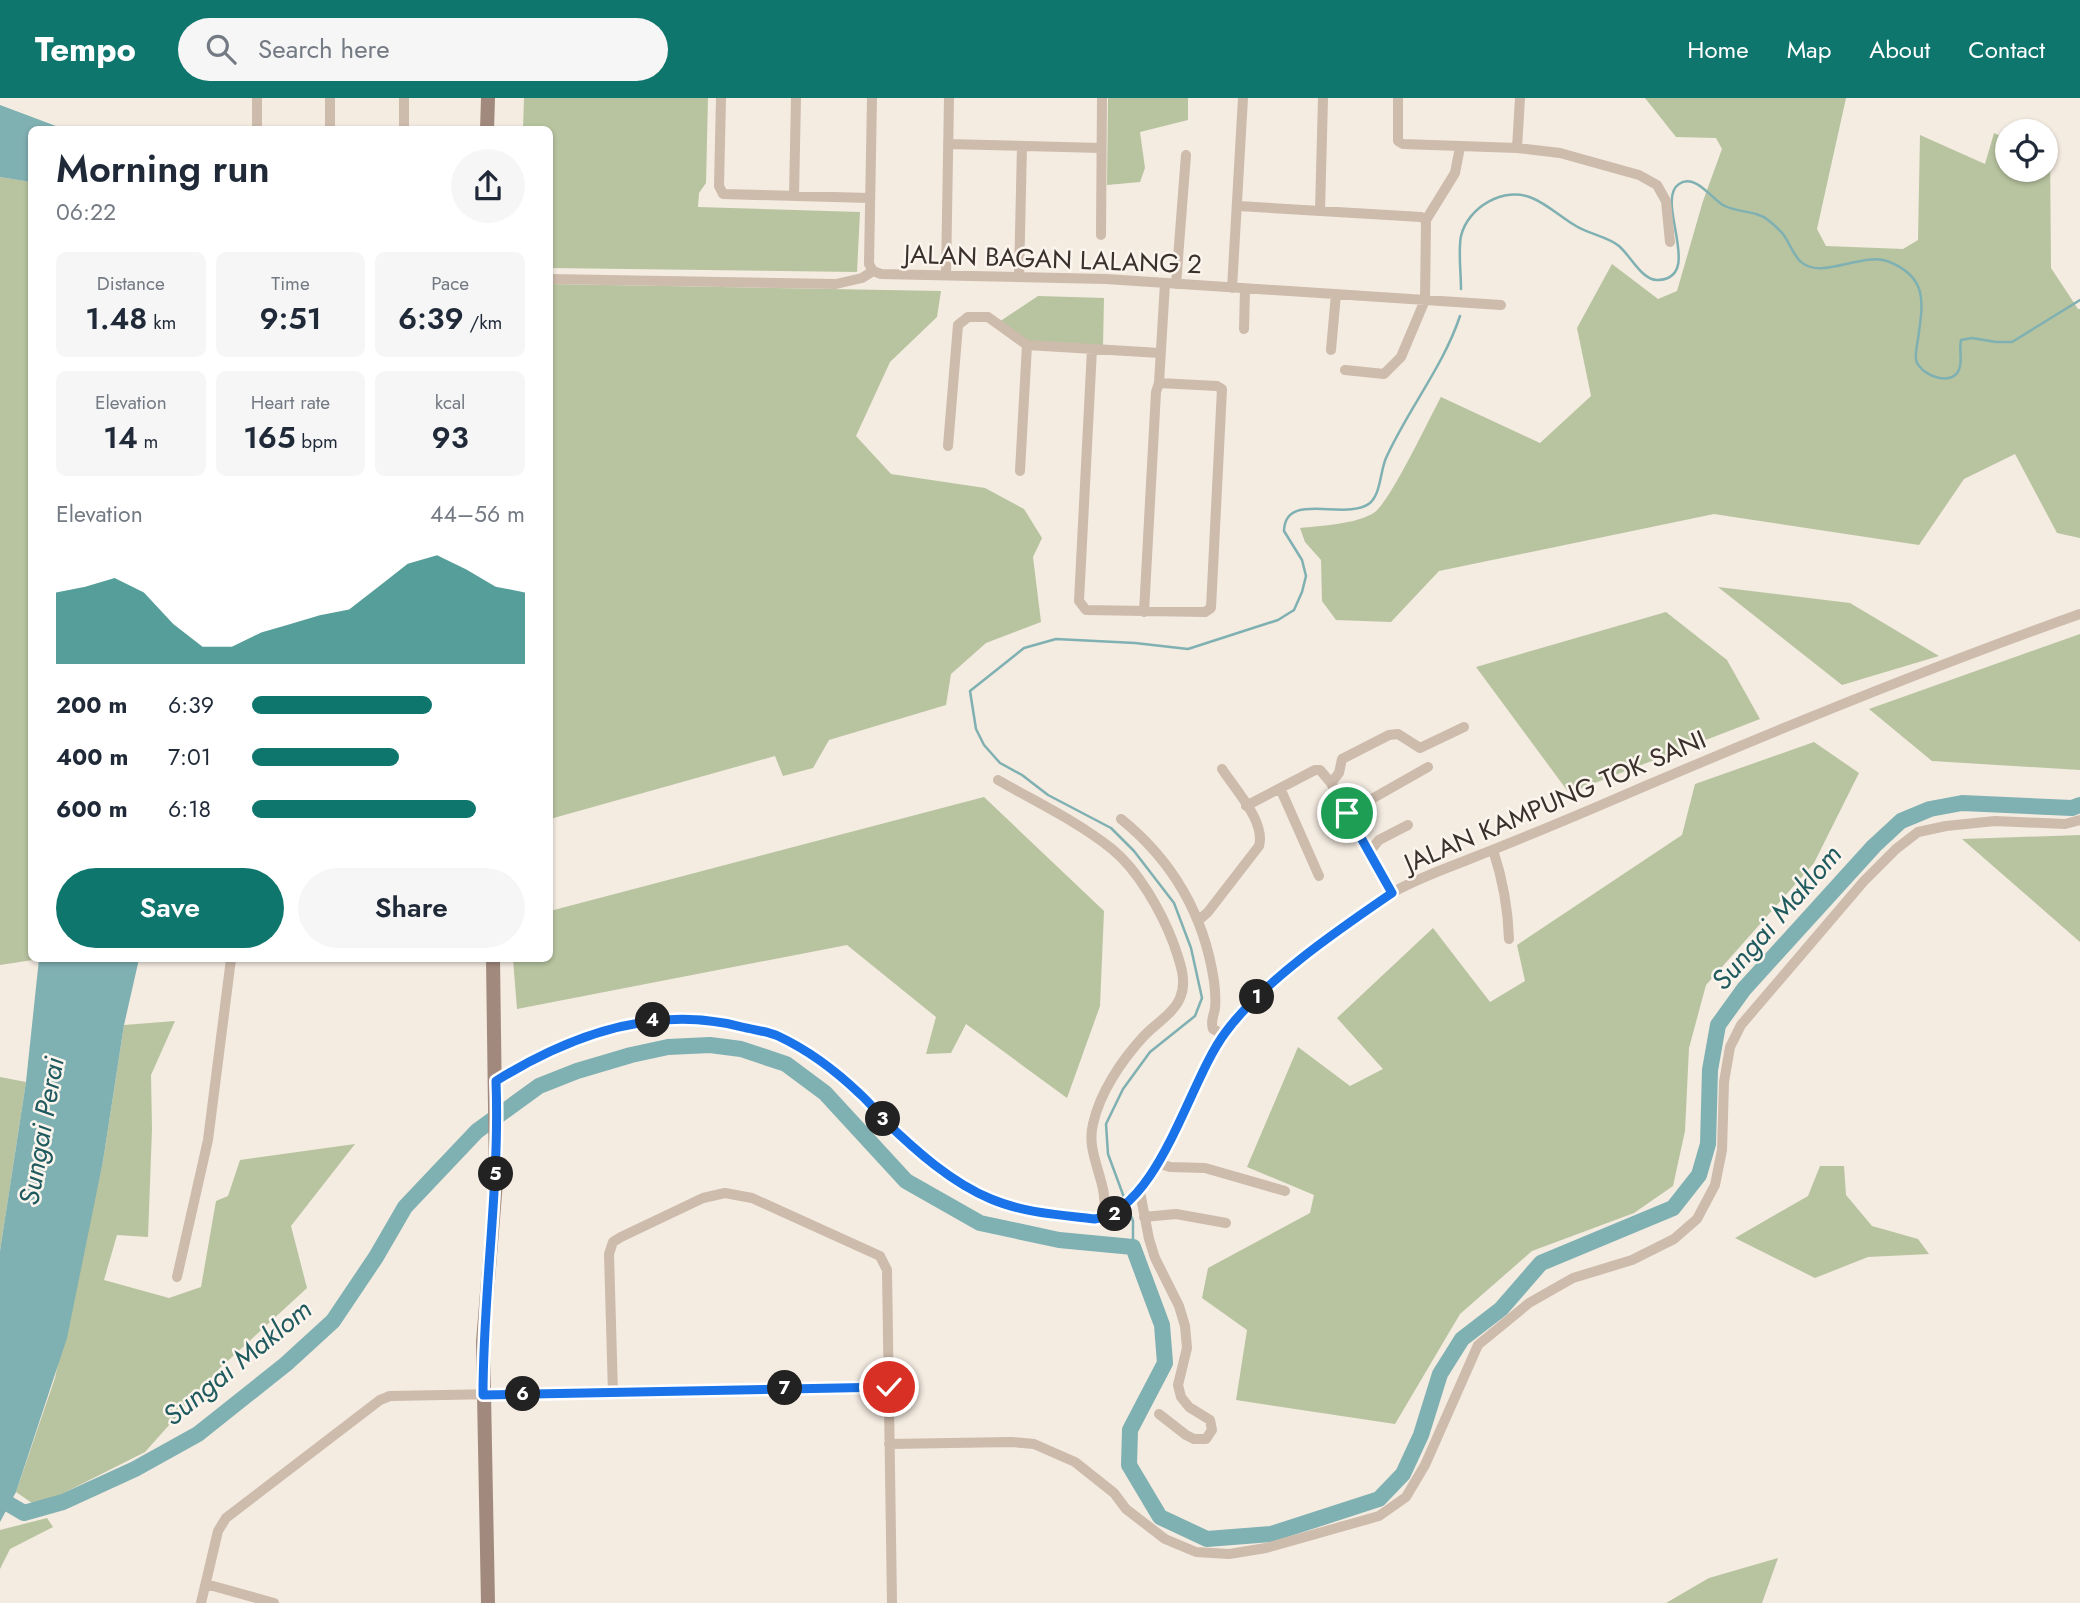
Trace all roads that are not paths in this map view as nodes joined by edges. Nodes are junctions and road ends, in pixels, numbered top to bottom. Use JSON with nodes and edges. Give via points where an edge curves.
{"nodes":[{"id":1,"x":257,"y":98,"type":"edge"},
{"id":2,"x":330,"y":98,"type":"edge"},
{"id":3,"x":404,"y":98,"type":"edge"},
{"id":4,"x":488,"y":98,"type":"edge"},
{"id":5,"x":722,"y":98,"type":"edge"},
{"id":6,"x":796,"y":98,"type":"edge"},
{"id":7,"x":872,"y":98,"type":"edge"},
{"id":8,"x":949,"y":98,"type":"edge"},
{"id":9,"x":1102,"y":98,"type":"edge"},
{"id":10,"x":1243,"y":98,"type":"edge"},
{"id":11,"x":1324,"y":98,"type":"edge"},
{"id":12,"x":1398,"y":98,"type":"edge"},
{"id":13,"x":1520,"y":98,"type":"edge"},
{"id":14,"x":257,"y":126,"type":"edge"},
{"id":15,"x":330,"y":126,"type":"edge"},
{"id":16,"x":404,"y":126,"type":"edge"},
{"id":17,"x":487,"y":126,"type":"edge"},
{"id":18,"x":948,"y":144,"type":"junction"},
{"id":19,"x":1022,"y":146,"type":"junction"},
{"id":20,"x":1460,"y":147,"type":"junction"},
{"id":21,"x":1101,"y":148,"type":"junction"},
{"id":22,"x":1517,"y":148,"type":"junction"},
{"id":23,"x":1186,"y":155,"type":"dead end"},
{"id":24,"x":794,"y":195,"type":"junction"},
{"id":25,"x":869,"y":198,"type":"junction"},
{"id":26,"x":1238,"y":206,"type":"junction"},
{"id":27,"x":1320,"y":211,"type":"junction"},
{"id":28,"x":1426,"y":220,"type":"junction"},
{"id":29,"x":1101,"y":235,"type":"dead end"},
{"id":30,"x":1670,"y":243,"type":"dead end"},
{"id":31,"x":873,"y":271,"type":"junction"},
{"id":32,"x":946,"y":275,"type":"junction"},
{"id":33,"x":1019,"y":277,"type":"junction"},
{"id":34,"x":553,"y":279,"type":"edge"},
{"id":35,"x":1171,"y":284,"type":"junction"},
{"id":36,"x":1232,"y":288,"type":"junction"},
{"id":37,"x":1245,"y":289,"type":"junction"},
{"id":38,"x":1336,"y":294,"type":"junction"},
{"id":39,"x":1425,"y":300,"type":"junction"},
{"id":40,"x":1500,"y":304,"type":"dead end"},
{"id":41,"x":1244,"y":329,"type":"dead end"},
{"id":42,"x":1027,"y":345,"type":"junction"},
{"id":43,"x":1093,"y":349,"type":"junction"},
{"id":44,"x":1331,"y":350,"type":"dead end"},
{"id":45,"x":1160,"y":353,"type":"junction"},
{"id":46,"x":1345,"y":370,"type":"dead end"},
{"id":47,"x":1159,"y":383,"type":"junction"},
{"id":48,"x":948,"y":446,"type":"dead end"},
{"id":49,"x":1020,"y":471,"type":"dead end"},
{"id":50,"x":1144,"y":612,"type":"junction"},
{"id":51,"x":2080,"y":614,"type":"edge"},
{"id":52,"x":1464,"y":727,"type":"dead end"},
{"id":53,"x":1428,"y":767,"type":"dead end"},
{"id":54,"x":1222,"y":769,"type":"dead end"},
{"id":55,"x":998,"y":779,"type":"dead end"},
{"id":56,"x":1331,"y":783,"type":"junction"},
{"id":57,"x":1280,"y":788,"type":"junction"},
{"id":58,"x":1247,"y":806,"type":"junction"},
{"id":59,"x":1347,"y":813,"type":"junction"},
{"id":60,"x":1121,"y":819,"type":"dead end"},
{"id":61,"x":2080,"y":820,"type":"edge"},
{"id":62,"x":1408,"y":825,"type":"dead end"},
{"id":63,"x":1493,"y":850,"type":"junction"},
{"id":64,"x":1369,"y":852,"type":"junction"},
{"id":65,"x":1319,"y":876,"type":"dead end"},
{"id":66,"x":1392,"y":893,"type":"junction"},
{"id":67,"x":1199,"y":920,"type":"junction"},
{"id":68,"x":1509,"y":939,"type":"dead end"},
{"id":69,"x":231,"y":962,"type":"edge"},
{"id":70,"x":493,"y":962,"type":"edge"},
{"id":71,"x":1223,"y":1034,"type":"junction"},
{"id":72,"x":496,"y":1084,"type":"junction"},
{"id":73,"x":1158,"y":1163,"type":"junction"},
{"id":74,"x":1285,"y":1191,"type":"dead end"},
{"id":75,"x":1138,"y":1193,"type":"junction"},
{"id":76,"x":1110,"y":1216,"type":"junction"},
{"id":77,"x":1144,"y":1217,"type":"junction"},
{"id":78,"x":1226,"y":1223,"type":"dead end"},
{"id":79,"x":177,"y":1277,"type":"dead end"},
{"id":80,"x":889,"y":1387,"type":"junction"},
{"id":81,"x":613,"y":1393,"type":"junction"},
{"id":82,"x":483,"y":1395,"type":"junction"},
{"id":83,"x":1159,"y":1414,"type":"dead end"},
{"id":84,"x":889,"y":1444,"type":"junction"},
{"id":85,"x":206,"y":1584,"type":"junction"},
{"id":86,"x":201,"y":1603,"type":"edge"},
{"id":87,"x":274,"y":1603,"type":"edge"},
{"id":88,"x":488,"y":1603,"type":"edge"},
{"id":89,"x":892,"y":1603,"type":"edge"}],
"edges":[{"from":1,"to":14,"type":"street"},
{"from":2,"to":15,"type":"street"},
{"from":3,"to":16,"type":"street"},
{"from":4,"to":17,"type":"main road"},
{"from":5,"to":24,"type":"street","via":[[719,187],[723,194]]},
{"from":6,"to":24,"type":"street"},
{"from":7,"to":25,"type":"street"},
{"from":8,"to":18,"type":"street"},
{"from":9,"to":21,"type":"street"},
{"from":10,"to":26,"type":"street"},
{"from":11,"to":27,"type":"street"},
{"from":12,"to":20,"type":"street","via":[[1398,141]]},
{"from":13,"to":22,"type":"street"},
{"from":18,"to":19,"type":"street"},
{"from":18,"to":32,"type":"street"},
{"from":19,"to":21,"type":"street"},
{"from":19,"to":33,"type":"street"},
{"from":20,"to":22,"type":"street"},
{"from":20,"to":28,"type":"street","via":[[1455,173]]},
{"from":21,"to":29,"type":"street"},
{"from":22,"to":30,"type":"street","via":[[1560,153],[1639,175],[1657,185],[1666,201]]},
{"from":23,"to":35,"type":"street"},
{"from":24,"to":25,"type":"street"},
{"from":25,"to":31,"type":"street","via":[[869,264]]},
{"from":26,"to":27,"type":"street"},
{"from":26,"to":36,"type":"street"},
{"from":27,"to":28,"type":"street"},
{"from":28,"to":39,"type":"street"},
{"from":31,"to":32,"type":"street","name":"JALAN BAGAN LALANG 2"},
{"from":31,"to":34,"type":"street","via":[[836,284]]},
{"from":32,"to":33,"type":"street","name":"JALAN BAGAN LALANG 2"},
{"from":33,"to":35,"type":"street","name":"JALAN BAGAN LALANG 2"},
{"from":35,"to":36,"type":"street","name":"JALAN BAGAN LALANG 2"},
{"from":35,"to":45,"type":"street"},
{"from":36,"to":37,"type":"street","name":"JALAN BAGAN LALANG 2"},
{"from":37,"to":38,"type":"street","name":"JALAN BAGAN LALANG 2"},
{"from":37,"to":41,"type":"street"},
{"from":38,"to":39,"type":"street","name":"JALAN BAGAN LALANG 2"},
{"from":38,"to":44,"type":"street"},
{"from":39,"to":40,"type":"street","name":"JALAN BAGAN LALANG 2"},
{"from":39,"to":46,"type":"street","via":[[1401,357],[1384,373]]},
{"from":42,"to":43,"type":"street"},
{"from":42,"to":48,"type":"street","via":[[988,317],[968,317],[958,325]]},
{"from":42,"to":49,"type":"street"},
{"from":43,"to":45,"type":"street"},
{"from":43,"to":50,"type":"street","via":[[1079,601],[1090,611]]},
{"from":45,"to":47,"type":"street"},
{"from":47,"to":50,"type":"street"},
{"from":47,"to":50,"type":"street","via":[[1222,389],[1212,600],[1208,611]]},
{"from":51,"to":63,"type":"street","name":"JALAN KAMPUNG TOK SANI","via":[[1698,762]]},
{"from":52,"to":56,"type":"street","via":[[1420,748],[1398,734],[1389,735],[1342,759]]},
{"from":53,"to":59,"type":"street"},
{"from":54,"to":58,"type":"street"},
{"from":55,"to":76,"type":"street","via":[[1113,850],[1162,914],[1184,974],[1180,1000],[1116,1072],[1093,1123],[1095,1164]]},
{"from":56,"to":57,"type":"street","via":[[1320,769]]},
{"from":56,"to":59,"type":"street"},
{"from":57,"to":58,"type":"street"},
{"from":57,"to":65,"type":"street"},
{"from":58,"to":67,"type":"street","via":[[1259,825],[1259,845]]},
{"from":59,"to":64,"type":"street"},
{"from":60,"to":67,"type":"street","via":[[1157,852]]},
{"from":61,"to":84,"type":"street","via":[[1946,826],[1918,832],[1896,849],[1741,1025],[1730,1047],[1724,1082],[1722,1150],[1715,1185],[1697,1219],[1674,1239],[1632,1260],[1573,1278],[1529,1303],[1478,1345],[1425,1465],[1406,1497],[1379,1516],[1266,1548],[1229,1554],[1196,1552],[1165,1539],[1075,1462],[1034,1444]]},
{"from":62,"to":64,"type":"street","via":[[1379,840]]},
{"from":63,"to":66,"type":"street","name":"JALAN KAMPUNG TOK SANI"},
{"from":63,"to":68,"type":"street","via":[[1502,877]]},
{"from":64,"to":66,"type":"street"},
{"from":66,"to":71,"type":"street","name":"JALAN KAMPUNG TOK SANI","via":[[1297,962]]},
{"from":67,"to":71,"type":"street","via":[[1214,987],[1211,1024]]},
{"from":69,"to":79,"type":"street","via":[[204,1162]]},
{"from":70,"to":72,"type":"main road"},
{"from":71,"to":73,"type":"street","name":"JALAN KAMPUNG TOK SANI"},
{"from":72,"to":76,"type":"street","via":[[550,1052],[620,1025],[675,1018],[722,1021],[776,1035],[812,1055],[861,1094],[920,1154],[991,1199],[1027,1210],[1095,1219]]},
{"from":72,"to":82,"type":"main road","via":[[495,1208]]},
{"from":73,"to":74,"type":"street","via":[[1205,1168]]},
{"from":73,"to":75,"type":"street","name":"JALAN KAMPUNG TOK SANI"},
{"from":75,"to":76,"type":"street","name":"JALAN KAMPUNG TOK SANI"},
{"from":75,"to":77,"type":"street"},
{"from":77,"to":78,"type":"street","via":[[1176,1214]]},
{"from":77,"to":83,"type":"street","via":[[1155,1258],[1185,1326],[1187,1348],[1178,1385],[1181,1397],[1189,1408],[1210,1420],[1212,1430],[1206,1439],[1194,1439]]},
{"from":80,"to":81,"type":"street"},
{"from":80,"to":81,"type":"street","via":[[887,1270],[880,1256],[752,1198],[725,1193],[703,1198],[613,1242],[609,1254]]},
{"from":80,"to":84,"type":"street"},
{"from":81,"to":82,"type":"street"},
{"from":82,"to":85,"type":"street","via":[[390,1396],[380,1400],[226,1518],[218,1531]]},
{"from":82,"to":88,"type":"main road"},
{"from":84,"to":89,"type":"street"},
{"from":85,"to":86,"type":"street"},
{"from":85,"to":87,"type":"street"}]}
